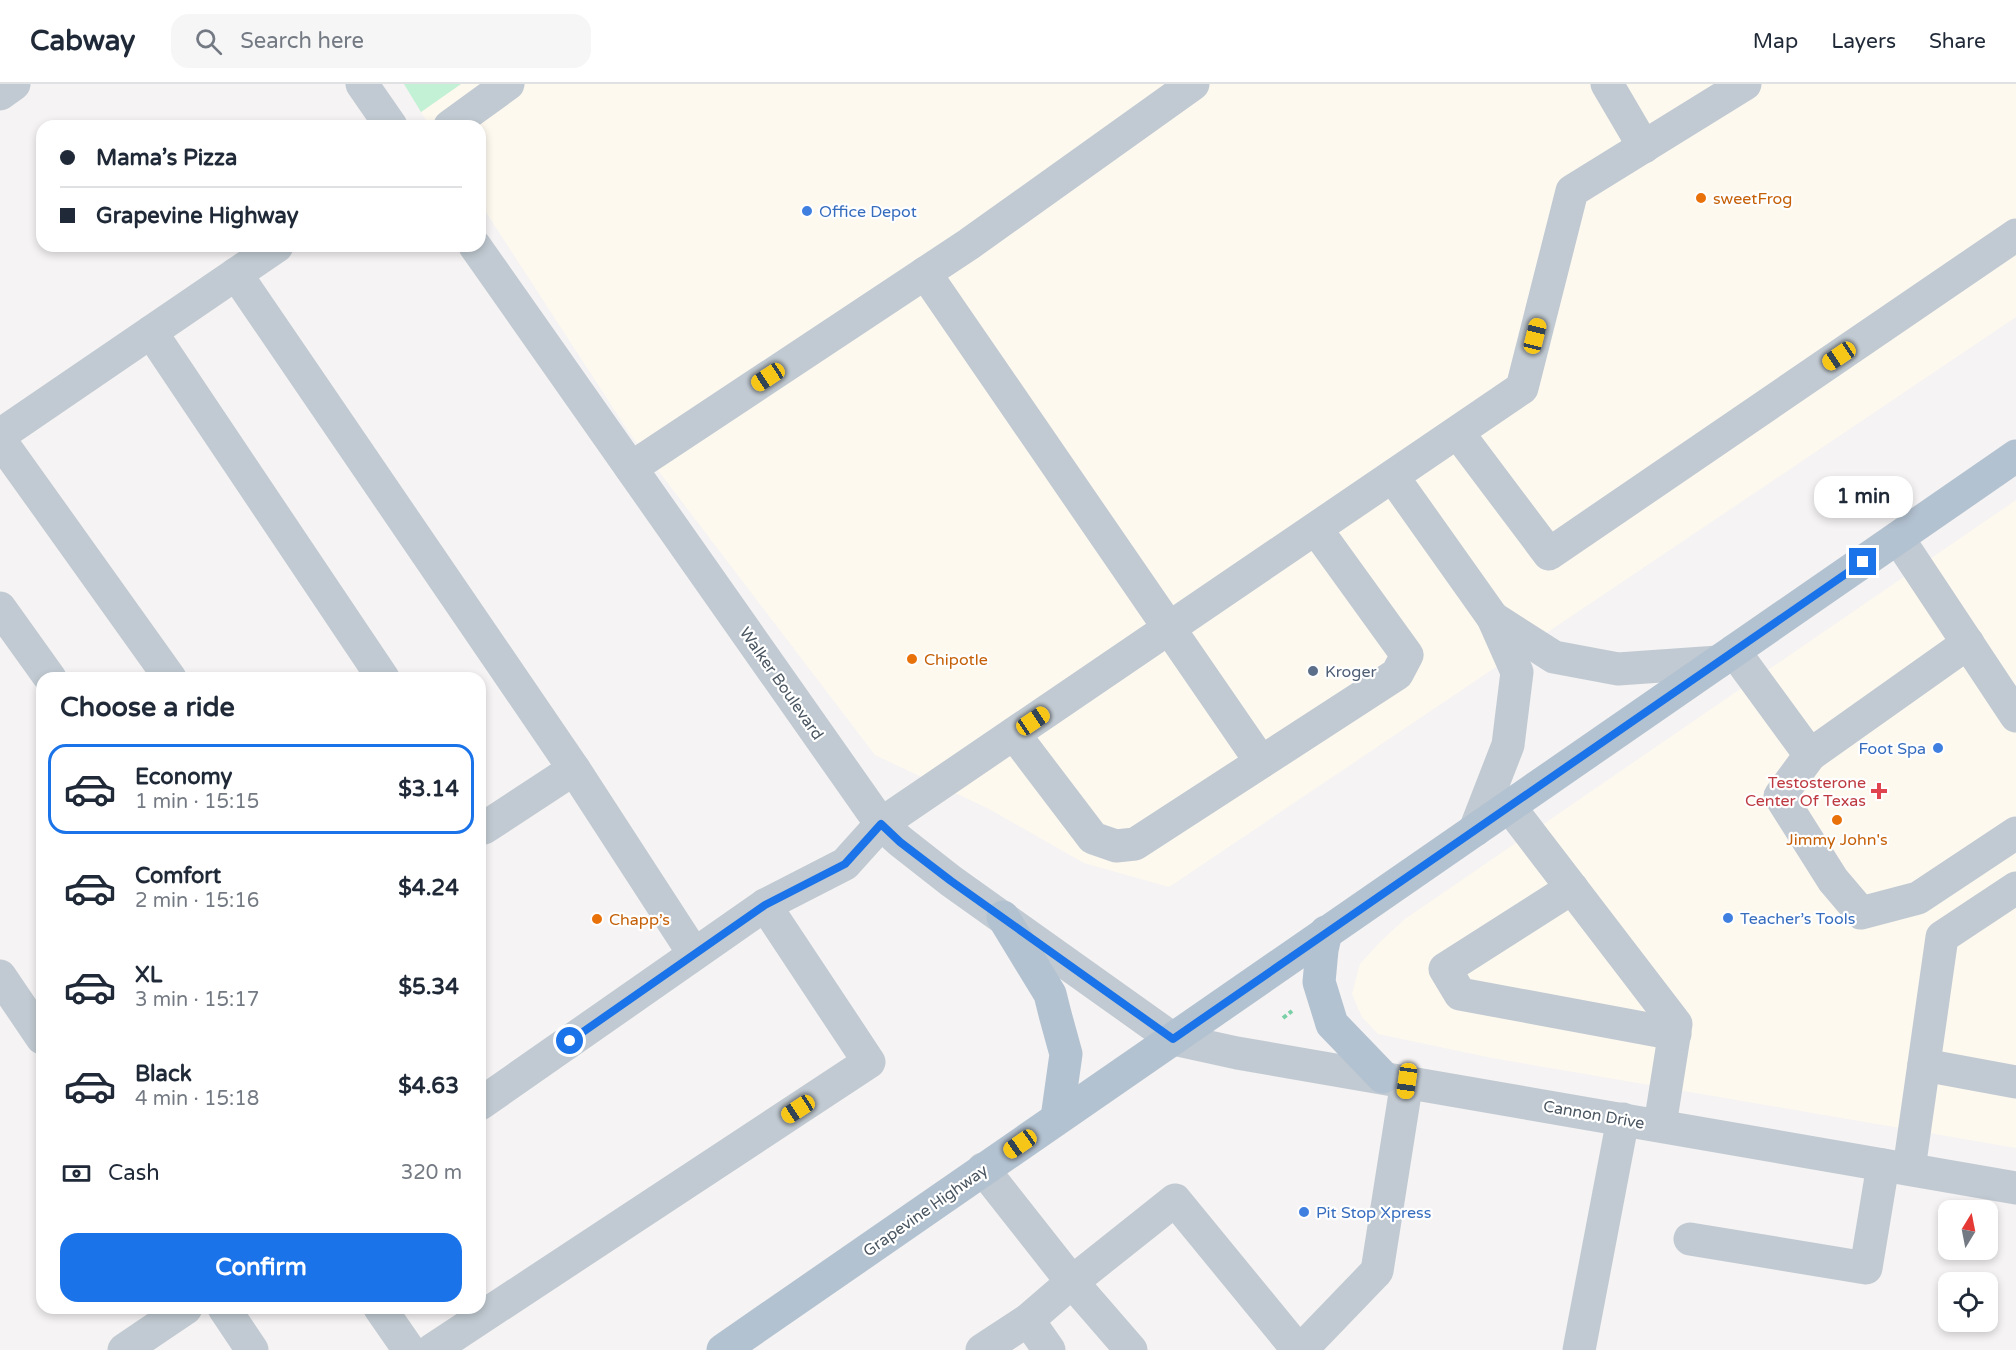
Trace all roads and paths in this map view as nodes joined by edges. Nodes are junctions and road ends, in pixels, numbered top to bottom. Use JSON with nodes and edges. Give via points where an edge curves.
{"nodes":[{"id":1,"x":14,"y":84,"type":"edge"},
{"id":2,"x":362,"y":84,"type":"edge"},
{"id":3,"x":508,"y":84,"type":"edge"},
{"id":4,"x":1193,"y":84,"type":"edge"},
{"id":5,"x":1607,"y":84,"type":"edge"},
{"id":6,"x":1745,"y":84,"type":"edge"},
{"id":7,"x":0,"y":93,"type":"edge"},
{"id":8,"x":388,"y":120,"type":"edge"},
{"id":9,"x":458,"y":120,"type":"edge"},
{"id":10,"x":1644,"y":147,"type":"junction"},
{"id":11,"x":2016,"y":235,"type":"edge"},
{"id":12,"x":268,"y":252,"type":"edge"},
{"id":13,"x":480,"y":252,"type":"edge"},
{"id":14,"x":925,"y":273,"type":"junction"},
{"id":15,"x":236,"y":274,"type":"junction"},
{"id":16,"x":151,"y":332,"type":"junction"},
{"id":17,"x":1458,"y":432,"type":"junction"},
{"id":18,"x":0,"y":435,"type":"edge"},
{"id":19,"x":0,"y":441,"type":"edge"},
{"id":20,"x":2016,"y":456,"type":"edge"},
{"id":21,"x":631,"y":468,"type":"junction"},
{"id":22,"x":1393,"y":477,"type":"junction"},
{"id":23,"x":1316,"y":529,"type":"junction"},
{"id":24,"x":1898,"y":538,"type":"junction"},
{"id":25,"x":0,"y":608,"type":"edge"},
{"id":26,"x":1493,"y":618,"type":"junction"},
{"id":27,"x":1169,"y":629,"type":"junction"},
{"id":28,"x":1968,"y":643,"type":"junction"},
{"id":29,"x":1726,"y":656,"type":"junction"},
{"id":30,"x":46,"y":672,"type":"edge"},
{"id":31,"x":166,"y":672,"type":"edge"},
{"id":32,"x":379,"y":672,"type":"edge"},
{"id":33,"x":2016,"y":716,"type":"edge"},
{"id":34,"x":1014,"y":734,"type":"junction"},
{"id":35,"x":1810,"y":755,"type":"junction"},
{"id":36,"x":1261,"y":762,"type":"junction"},
{"id":37,"x":574,"y":769,"type":"junction"},
{"id":38,"x":1509,"y":806,"type":"junction"},
{"id":39,"x":486,"y":824,"type":"edge"},
{"id":40,"x":881,"y":824,"type":"junction"},
{"id":41,"x":1475,"y":830,"type":"junction"},
{"id":42,"x":2011,"y":847,"type":"edge"},
{"id":43,"x":1572,"y":888,"type":"junction"},
{"id":44,"x":2016,"y":888,"type":"edge"},
{"id":45,"x":765,"y":905,"type":"junction"},
{"id":46,"x":1003,"y":917,"type":"junction"},
{"id":47,"x":1326,"y":932,"type":"junction"},
{"id":48,"x":694,"y":954,"type":"junction"},
{"id":49,"x":0,"y":976,"type":"edge"},
{"id":50,"x":1292,"y":1011,"type":"dead end"},
{"id":51,"x":1283,"y":1018,"type":"dead end"},
{"id":52,"x":36,"y":1029,"type":"edge"},
{"id":53,"x":1675,"y":1034,"type":"junction"},
{"id":54,"x":1173,"y":1039,"type":"junction"},
{"id":55,"x":1924,"y":1065,"type":"junction"},
{"id":56,"x":1395,"y":1079,"type":"junction"},
{"id":57,"x":2016,"y":1082,"type":"edge"},
{"id":58,"x":486,"y":1100,"type":"edge"},
{"id":59,"x":1057,"y":1118,"type":"junction"},
{"id":60,"x":1623,"y":1119,"type":"junction"},
{"id":61,"x":1660,"y":1125,"type":"junction"},
{"id":62,"x":1896,"y":1167,"type":"junction"},
{"id":63,"x":983,"y":1169,"type":"junction"},
{"id":64,"x":2016,"y":1188,"type":"edge"},
{"id":65,"x":1690,"y":1239,"type":"dead end"},
{"id":66,"x":1072,"y":1282,"type":"junction"},
{"id":67,"x":177,"y":1314,"type":"edge"},
{"id":68,"x":228,"y":1314,"type":"edge"},
{"id":69,"x":384,"y":1314,"type":"edge"},
{"id":70,"x":1028,"y":1320,"type":"junction"},
{"id":71,"x":124,"y":1350,"type":"edge"},
{"id":72,"x":252,"y":1350,"type":"edge"},
{"id":73,"x":410,"y":1350,"type":"edge"},
{"id":74,"x":432,"y":1350,"type":"edge"},
{"id":75,"x":723,"y":1350,"type":"edge"},
{"id":76,"x":982,"y":1350,"type":"edge"},
{"id":77,"x":1049,"y":1350,"type":"edge"},
{"id":78,"x":1131,"y":1350,"type":"edge"},
{"id":79,"x":1300,"y":1350,"type":"edge"},
{"id":80,"x":1579,"y":1350,"type":"edge"}],
"edges":[{"from":1,"to":7,"type":"street"},
{"from":2,"to":8,"type":"street"},
{"from":3,"to":9,"type":"street"},
{"from":4,"to":14,"type":"street"},
{"from":5,"to":10,"type":"street"},
{"from":6,"to":10,"type":"street"},
{"from":10,"to":17,"type":"street","via":[[1572,191],[1522,388]]},
{"from":11,"to":17,"type":"street","via":[[1549,554]]},
{"from":12,"to":15,"type":"street"},
{"from":13,"to":21,"type":"street","name":"Walker Boulevard"},
{"from":14,"to":21,"type":"street"},
{"from":14,"to":27,"type":"street"},
{"from":15,"to":16,"type":"street"},
{"from":15,"to":37,"type":"street"},
{"from":16,"to":18,"type":"street"},
{"from":16,"to":32,"type":"street"},
{"from":17,"to":22,"type":"street"},
{"from":19,"to":31,"type":"street"},
{"from":20,"to":24,"type":"main road","name":"Grapevine Highway"},
{"from":21,"to":40,"type":"street","name":"Walker Boulevard"},
{"from":22,"to":23,"type":"street"},
{"from":22,"to":26,"type":"street"},
{"from":23,"to":27,"type":"street"},
{"from":23,"to":36,"type":"street","via":[[1407,655],[1397,674]]},
{"from":24,"to":28,"type":"street"},
{"from":24,"to":29,"type":"main road","name":"Grapevine Highway"},
{"from":25,"to":30,"type":"street"},
{"from":26,"to":29,"type":"street","via":[[1554,657],[1618,669]]},
{"from":26,"to":41,"type":"street","via":[[1517,672],[1508,745]]},
{"from":27,"to":34,"type":"street"},
{"from":27,"to":36,"type":"street"},
{"from":28,"to":33,"type":"street"},
{"from":28,"to":35,"type":"street"},
{"from":29,"to":35,"type":"street"},
{"from":29,"to":38,"type":"main road","name":"Grapevine Highway"},
{"from":34,"to":36,"type":"street","via":[[1093,838],[1116,846],[1135,844]]},
{"from":34,"to":40,"type":"street"},
{"from":35,"to":42,"type":"street","via":[[1780,796],[1833,880],[1861,913],[1918,898]]},
{"from":37,"to":39,"type":"street"},
{"from":37,"to":48,"type":"street"},
{"from":38,"to":41,"type":"main road","name":"Grapevine Highway"},
{"from":38,"to":43,"type":"street"},
{"from":40,"to":45,"type":"street","via":[[845,864]]},
{"from":40,"to":46,"type":"street","name":"Walker Boulevard"},
{"from":41,"to":47,"type":"main road","name":"Grapevine Highway"},
{"from":43,"to":53,"type":"street","via":[[1676,1024]]},
{"from":43,"to":53,"type":"street","via":[[1446,969],[1460,994]]},
{"from":44,"to":55,"type":"street","via":[[1942,937]]},
{"from":45,"to":48,"type":"street"},
{"from":45,"to":74,"type":"street","via":[[869,1062]]},
{"from":46,"to":54,"type":"street","name":"Walker Boulevard"},
{"from":46,"to":59,"type":"main road","via":[[1050,994],[1066,1054]]},
{"from":47,"to":54,"type":"main road","name":"Grapevine Highway"},
{"from":47,"to":56,"type":"main road","via":[[1319,981],[1332,1024]]},
{"from":48,"to":58,"type":"street"},
{"from":49,"to":52,"type":"street"},
{"from":50,"to":51,"type":"path"},
{"from":53,"to":61,"type":"street"},
{"from":54,"to":56,"type":"street","name":"Cannon Drive"},
{"from":54,"to":59,"type":"main road","name":"Grapevine Highway"},
{"from":55,"to":57,"type":"street"},
{"from":55,"to":62,"type":"street"},
{"from":56,"to":60,"type":"street","name":"Cannon Drive"},
{"from":56,"to":79,"type":"street","via":[[1377,1271]]},
{"from":59,"to":63,"type":"main road","name":"Grapevine Highway"},
{"from":60,"to":61,"type":"street","name":"Cannon Drive"},
{"from":60,"to":80,"type":"street"},
{"from":61,"to":62,"type":"street","name":"Cannon Drive"},
{"from":62,"to":64,"type":"street","name":"Cannon Drive"},
{"from":62,"to":65,"type":"street","via":[[1866,1268]]},
{"from":63,"to":66,"type":"street"},
{"from":63,"to":75,"type":"main road","name":"Grapevine Highway"},
{"from":66,"to":70,"type":"street"},
{"from":66,"to":78,"type":"street"},
{"from":66,"to":79,"type":"street","via":[[1175,1200]]},
{"from":67,"to":71,"type":"street"},
{"from":68,"to":72,"type":"street"},
{"from":69,"to":73,"type":"street"},
{"from":70,"to":76,"type":"street"},
{"from":70,"to":77,"type":"street"}]}
